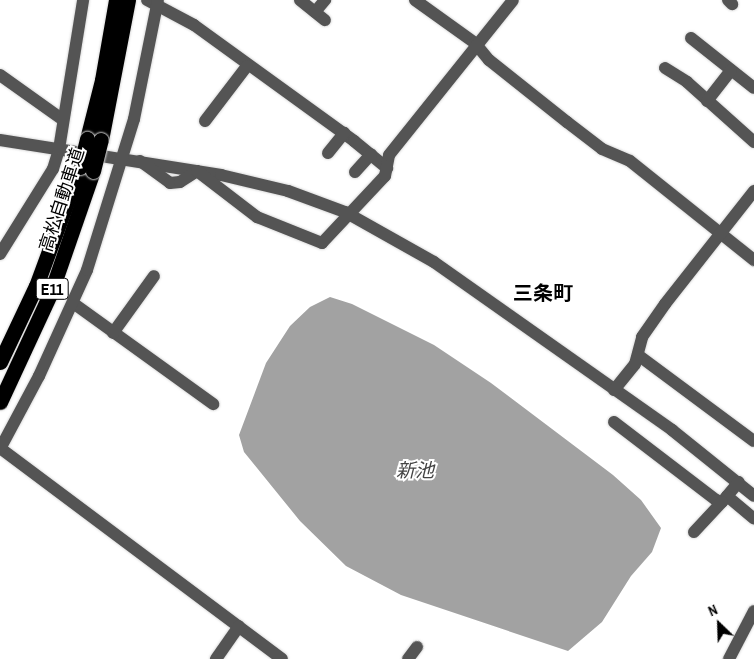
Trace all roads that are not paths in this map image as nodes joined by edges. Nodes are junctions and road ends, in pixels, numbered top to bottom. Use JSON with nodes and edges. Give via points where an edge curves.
{"nodes":[{"id":1,"x":83,"y":0,"type":"edge"},
{"id":2,"x":116,"y":0,"type":"edge"},
{"id":3,"x":128,"y":0,"type":"edge"},
{"id":4,"x":300,"y":0,"type":"edge"},
{"id":5,"x":325,"y":0,"type":"edge"},
{"id":6,"x":415,"y":0,"type":"edge"},
{"id":7,"x":513,"y":0,"type":"edge"},
{"id":8,"x":154,"y":3,"type":"edge"},
{"id":9,"x":690,"y":38,"type":"dead end"},
{"id":10,"x":475,"y":43,"type":"junction"},
{"id":11,"x":247,"y":66,"type":"junction"},
{"id":12,"x":666,"y":68,"type":"dead end"},
{"id":13,"x":731,"y":70,"type":"junction"},
{"id":14,"x":0,"y":75,"type":"edge"},
{"id":15,"x":754,"y":88,"type":"edge"},
{"id":16,"x":707,"y":100,"type":"junction"},
{"id":17,"x":63,"y":120,"type":"junction"},
{"id":18,"x":205,"y":121,"type":"dead end"},
{"id":19,"x":344,"y":133,"type":"junction"},
{"id":20,"x":94,"y":139,"type":"junction"},
{"id":21,"x":0,"y":140,"type":"edge"},
{"id":22,"x":754,"y":142,"type":"edge"},
{"id":23,"x":59,"y":150,"type":"junction"},
{"id":24,"x":328,"y":153,"type":"dead end"},
{"id":25,"x":371,"y":154,"type":"junction"},
{"id":26,"x":122,"y":158,"type":"junction"},
{"id":27,"x":387,"y":168,"type":"junction"},
{"id":28,"x":87,"y":169,"type":"junction"},
{"id":29,"x":197,"y":171,"type":"junction"},
{"id":30,"x":356,"y":172,"type":"dead end"},
{"id":31,"x":754,"y":191,"type":"edge"},
{"id":32,"x":349,"y":214,"type":"junction"},
{"id":33,"x":722,"y":232,"type":"junction"},
{"id":34,"x":0,"y":254,"type":"edge"},
{"id":35,"x":754,"y":260,"type":"edge"},
{"id":36,"x":154,"y":276,"type":"dead end"},
{"id":37,"x":73,"y":303,"type":"junction"},
{"id":38,"x":113,"y":333,"type":"junction"},
{"id":39,"x":638,"y":356,"type":"junction"},
{"id":40,"x":0,"y":362,"type":"edge"},
{"id":41,"x":614,"y":390,"type":"junction"},
{"id":42,"x":0,"y":402,"type":"edge"},
{"id":43,"x":213,"y":404,"type":"dead end"},
{"id":44,"x":614,"y":422,"type":"dead end"},
{"id":45,"x":754,"y":441,"type":"edge"},
{"id":46,"x":0,"y":448,"type":"edge"},
{"id":47,"x":739,"y":482,"type":"junction"},
{"id":48,"x":754,"y":496,"type":"edge"},
{"id":49,"x":724,"y":499,"type":"junction"},
{"id":50,"x":754,"y":519,"type":"edge"},
{"id":51,"x":694,"y":532,"type":"dead end"},
{"id":52,"x":754,"y":611,"type":"edge"},
{"id":53,"x":239,"y":626,"type":"junction"},
{"id":54,"x":417,"y":647,"type":"dead end"},
{"id":55,"x":216,"y":659,"type":"edge"},
{"id":56,"x":282,"y":659,"type":"edge"},
{"id":57,"x":408,"y":659,"type":"edge"},
{"id":58,"x":729,"y":659,"type":"edge"}],
"edges":[{"from":1,"to":17,"type":"street"},
{"from":2,"to":20,"type":"highway","name":"高松自動車道","number":"E11"},
{"from":3,"to":20,"type":"highway","name":"高松自動車道","number":"E11"},
{"from":4,"to":5,"type":"street","via":[[320,16]]},
{"from":6,"to":10,"type":"street"},
{"from":7,"to":10,"type":"street"},
{"from":8,"to":11,"type":"street","via":[[194,25]]},
{"from":8,"to":26,"type":"street","via":[[140,95]]},
{"from":9,"to":13,"type":"street"},
{"from":10,"to":27,"type":"street","via":[[389,155]]},
{"from":10,"to":33,"type":"street","via":[[489,60],[602,149],[630,161]]},
{"from":11,"to":18,"type":"street"},
{"from":11,"to":19,"type":"street"},
{"from":12,"to":16,"type":"street","via":[[692,93]]},
{"from":13,"to":15,"type":"street"},
{"from":13,"to":16,"type":"street"},
{"from":14,"to":17,"type":"street"},
{"from":16,"to":22,"type":"street"},
{"from":17,"to":23,"type":"street"},
{"from":19,"to":24,"type":"street"},
{"from":19,"to":25,"type":"street"},
{"from":20,"to":28,"type":"highway","name":"高松自動車道","number":"E11","bridge":true},
{"from":21,"to":23,"type":"street"},
{"from":23,"to":26,"type":"street"},
{"from":23,"to":34,"type":"street","via":[[53,169],[36,199]]},
{"from":25,"to":27,"type":"street"},
{"from":25,"to":30,"type":"street"},
{"from":26,"to":29,"type":"street"},
{"from":26,"to":37,"type":"street","via":[[115,190]]},
{"from":27,"to":32,"type":"street","via":[[385,176]]},
{"from":28,"to":40,"type":"highway","name":"高松自動車道","number":"E11"},
{"from":28,"to":42,"type":"highway","name":"高松自動車道","number":"E11","via":[[51,292]]},
{"from":29,"to":32,"type":"street","via":[[288,191]]},
{"from":29,"to":32,"type":"street","via":[[257,217],[322,243]]},
{"from":31,"to":33,"type":"street"},
{"from":32,"to":41,"type":"street","via":[[434,262]]},
{"from":33,"to":35,"type":"street"},
{"from":33,"to":39,"type":"street","via":[[642,337]]},
{"from":36,"to":38,"type":"street"},
{"from":37,"to":38,"type":"street"},
{"from":37,"to":46,"type":"street"},
{"from":38,"to":43,"type":"street"},
{"from":39,"to":41,"type":"street"},
{"from":39,"to":45,"type":"street"},
{"from":41,"to":47,"type":"street"},
{"from":44,"to":49,"type":"street"},
{"from":46,"to":53,"type":"street"},
{"from":47,"to":48,"type":"street"},
{"from":47,"to":49,"type":"street"},
{"from":49,"to":50,"type":"street"},
{"from":49,"to":51,"type":"street"},
{"from":52,"to":58,"type":"street"},
{"from":53,"to":55,"type":"street"},
{"from":53,"to":56,"type":"street"},
{"from":54,"to":57,"type":"street"}]}
